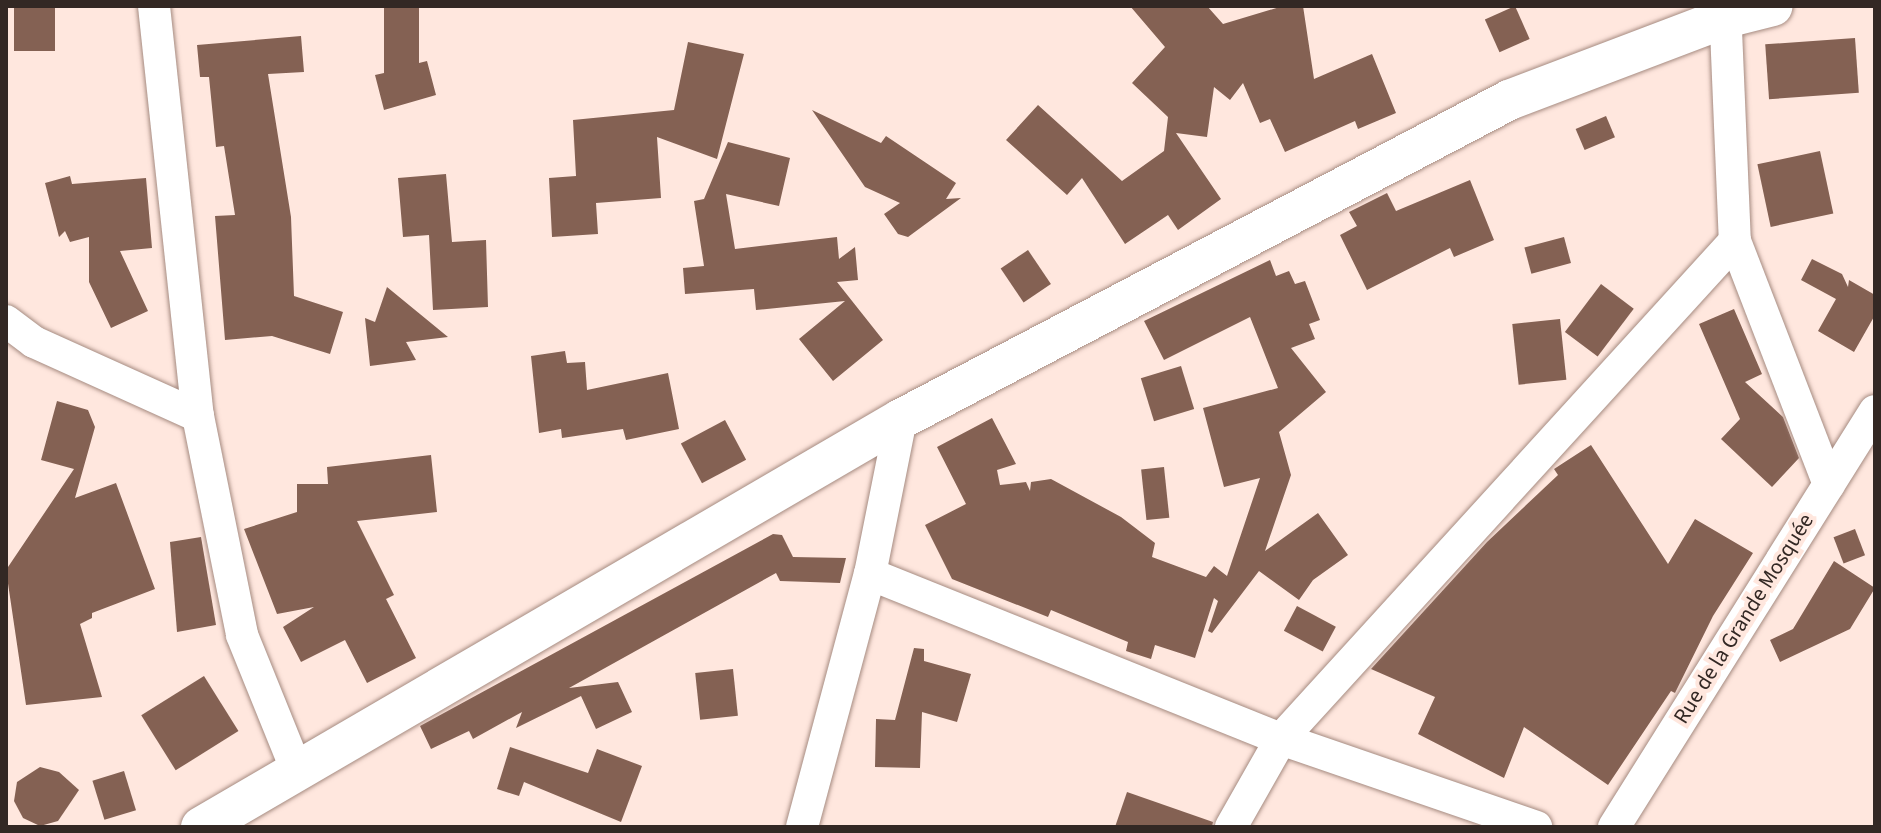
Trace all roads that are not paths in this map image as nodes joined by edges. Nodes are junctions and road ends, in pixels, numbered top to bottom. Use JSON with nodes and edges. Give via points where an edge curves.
{"nodes":[{"id":1,"x":154,"y":6,"type":"edge"},
{"id":2,"x":1773,"y":6,"type":"edge"},
{"id":3,"x":1725,"y":12,"type":"edge"},
{"id":4,"x":1735,"y":241,"type":"junction"},
{"id":5,"x":6,"y":321,"type":"edge"},
{"id":6,"x":1875,"y":411,"type":"edge"},
{"id":7,"x":198,"y":416,"type":"junction"},
{"id":8,"x":901,"y":419,"type":"junction"},
{"id":9,"x":1829,"y":484,"type":"junction"},
{"id":10,"x":870,"y":574,"type":"junction"},
{"id":11,"x":1281,"y":739,"type":"junction"},
{"id":12,"x":297,"y":771,"type":"junction"},
{"id":13,"x":201,"y":827,"type":"edge"},
{"id":14,"x":802,"y":827,"type":"edge"},
{"id":15,"x":1231,"y":827,"type":"edge"},
{"id":16,"x":1536,"y":827,"type":"edge"},
{"id":17,"x":1614,"y":827,"type":"edge"}],
"edges":[{"from":1,"to":7,"type":"street"},
{"from":2,"to":3,"type":"street"},
{"from":3,"to":4,"type":"street"},
{"from":3,"to":8,"type":"street","via":[[1509,100]]},
{"from":4,"to":9,"type":"street"},
{"from":4,"to":11,"type":"street"},
{"from":5,"to":7,"type":"street","via":[[34,342]]},
{"from":6,"to":9,"type":"street","name":"Rue de la Grande Mosquée"},
{"from":7,"to":12,"type":"street","via":[[242,635]]},
{"from":8,"to":10,"type":"street"},
{"from":8,"to":12,"type":"street"},
{"from":9,"to":17,"type":"street","name":"Rue de la Grande Mosquée"},
{"from":10,"to":11,"type":"street"},
{"from":10,"to":14,"type":"street"},
{"from":11,"to":15,"type":"street"},
{"from":11,"to":16,"type":"street"},
{"from":12,"to":13,"type":"street"}]}
